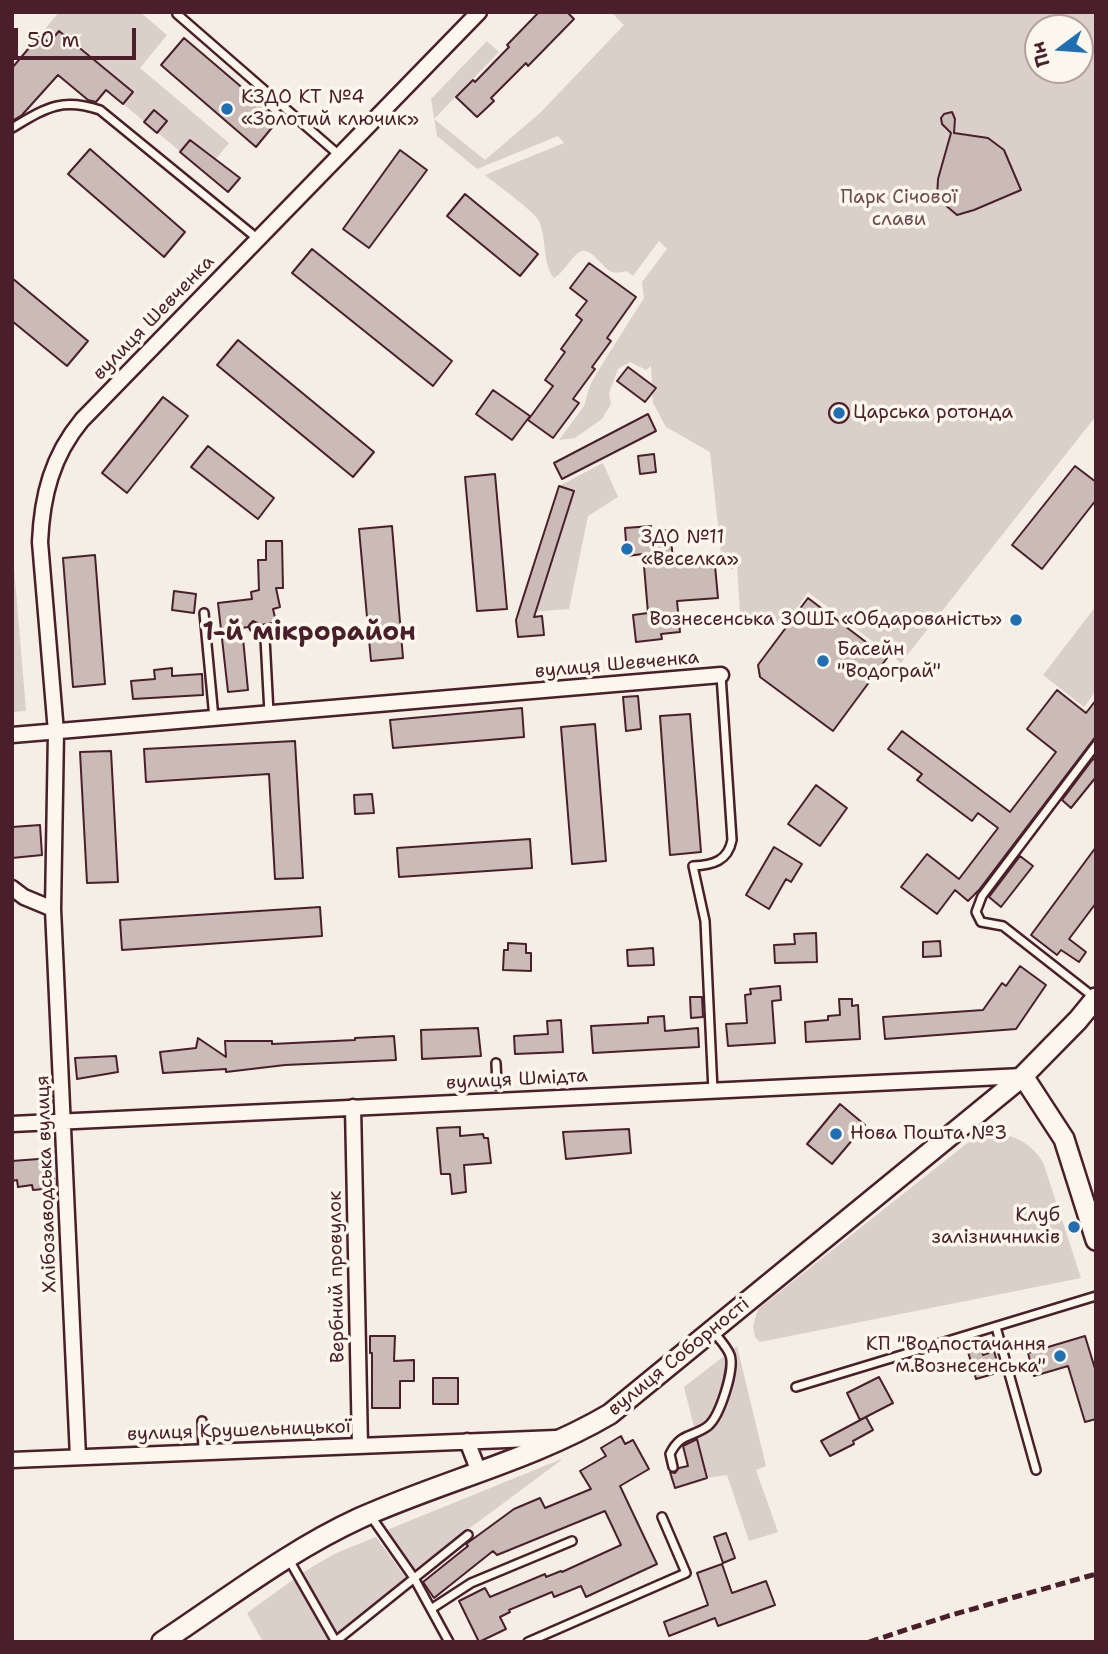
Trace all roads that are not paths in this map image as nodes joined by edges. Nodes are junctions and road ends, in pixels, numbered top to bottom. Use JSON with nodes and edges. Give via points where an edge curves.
{"nodes":[{"id":1,"x":479,"y":12,"type":"edge"},
{"id":2,"x":177,"y":14,"type":"dead end"},
{"id":3,"x":12,"y":128,"type":"edge"},
{"id":4,"x":340,"y":156,"type":"junction"},
{"id":5,"x":258,"y":239,"type":"junction"},
{"id":6,"x":204,"y":613,"type":"dead end"},
{"id":7,"x":254,"y":627,"type":"dead end"},
{"id":8,"x":721,"y":675,"type":"joint"},
{"id":9,"x":269,"y":714,"type":"junction"},
{"id":10,"x":214,"y":718,"type":"junction"},
{"id":11,"x":56,"y":732,"type":"junction"},
{"id":12,"x":12,"y":735,"type":"edge"},
{"id":13,"x":1096,"y":745,"type":"edge"},
{"id":14,"x":12,"y":888,"type":"edge"},
{"id":15,"x":53,"y":909,"type":"junction"},
{"id":16,"x":1096,"y":998,"type":"edge"},
{"id":17,"x":496,"y":1063,"type":"dead end"},
{"id":18,"x":1023,"y":1076,"type":"junction"},
{"id":19,"x":497,"y":1085,"type":"dead end"},
{"id":20,"x":713,"y":1091,"type":"junction"},
{"id":21,"x":353,"y":1107,"type":"junction"},
{"id":22,"x":64,"y":1122,"type":"junction"},
{"id":23,"x":12,"y":1124,"type":"edge"},
{"id":24,"x":1095,"y":1232,"type":"edge"},
{"id":25,"x":1096,"y":1296,"type":"edge"},
{"id":26,"x":996,"y":1327,"type":"junction"},
{"id":27,"x":713,"y":1331,"type":"junction"},
{"id":28,"x":796,"y":1387,"type":"dead end"},
{"id":29,"x":202,"y":1421,"type":"dead end"},
{"id":30,"x":565,"y":1437,"type":"junction"},
{"id":31,"x":467,"y":1441,"type":"junction"},
{"id":32,"x":360,"y":1446,"type":"junction"},
{"id":33,"x":203,"y":1452,"type":"junction"},
{"id":34,"x":78,"y":1457,"type":"junction"},
{"id":35,"x":12,"y":1460,"type":"edge"},
{"id":36,"x":673,"y":1467,"type":"dead end"},
{"id":37,"x":1036,"y":1470,"type":"dead end"},
{"id":38,"x":479,"y":1472,"type":"junction"},
{"id":39,"x":369,"y":1514,"type":"junction"},
{"id":40,"x":662,"y":1517,"type":"dead end"},
{"id":41,"x":468,"y":1535,"type":"dead end"},
{"id":42,"x":572,"y":1541,"type":"dead end"},
{"id":43,"x":288,"y":1558,"type":"junction"},
{"id":44,"x":414,"y":1578,"type":"junction"},
{"id":45,"x":431,"y":1609,"type":"junction"},
{"id":46,"x":336,"y":1641,"type":"edge"},
{"id":47,"x":162,"y":1642,"type":"edge"},
{"id":48,"x":449,"y":1642,"type":"edge"},
{"id":49,"x":528,"y":1642,"type":"edge"}],
"edges":[{"from":1,"to":4,"type":"street","name":"вулиця Шевченка"},
{"from":2,"to":4,"type":"lane"},
{"from":3,"to":5,"type":"lane","via":[[57,105],[79,103],[100,110]]},
{"from":4,"to":5,"type":"street","name":"вулиця Шевченка"},
{"from":5,"to":11,"type":"street","name":"вулиця Шевченка","via":[[82,420],[55,463],[41,511],[40,542]]},
{"from":6,"to":10,"type":"lane"},
{"from":7,"to":9,"type":"lane","via":[[265,638]]},
{"from":8,"to":9,"type":"street","name":"вулиця Шевченка"},
{"from":8,"to":20,"type":"lane","via":[[732,840],[717,863],[694,866],[705,921]]},
{"from":9,"to":10,"type":"street","name":"вулиця Шевченка"},
{"from":10,"to":11,"type":"street","name":"вулиця Шевченка"},
{"from":11,"to":12,"type":"street","name":"вулиця Шевченка"},
{"from":11,"to":15,"type":"street","name":"вулиця Шевченка"},
{"from":13,"to":16,"type":"lane","via":[[982,896],[976,912],[981,922],[1003,926]]},
{"from":14,"to":15,"type":"street"},
{"from":15,"to":22,"type":"street","name":"Хлібозаводська вулиця"},
{"from":16,"to":18,"type":"main road","name":"вулиця Соборності"},
{"from":17,"to":19,"type":"lane"},
{"from":18,"to":20,"type":"street","name":"вулиця Шмідта"},
{"from":18,"to":24,"type":"main road","via":[[1064,1139]]},
{"from":18,"to":27,"type":"main road","name":"вулиця Соборності"},
{"from":20,"to":21,"type":"street","name":"вулиця Шмідта"},
{"from":21,"to":22,"type":"street","name":"вулиця Шмідта"},
{"from":21,"to":32,"type":"street","name":"Вербний провулок"},
{"from":22,"to":23,"type":"street","name":"вулиця Шмідта"},
{"from":22,"to":34,"type":"street","name":"Хлібозаводська вулиця"},
{"from":25,"to":26,"type":"lane"},
{"from":26,"to":28,"type":"lane"},
{"from":26,"to":37,"type":"lane"},
{"from":27,"to":30,"type":"main road","name":"вулиця Соборності","via":[[610,1414]]},
{"from":27,"to":36,"type":"lane","via":[[729,1352],[731,1374],[714,1420],[676,1442],[670,1454]]},
{"from":29,"to":33,"type":"lane"},
{"from":30,"to":31,"type":"street","name":"вулиця Крушельницької"},
{"from":30,"to":38,"type":"main road","name":"вулиця Соборності"},
{"from":31,"to":32,"type":"street","name":"вулиця Крушельницької"},
{"from":31,"to":38,"type":"street"},
{"from":32,"to":33,"type":"street","name":"вулиця Крушельницької"},
{"from":33,"to":34,"type":"street","name":"вулиця Крушельницької"},
{"from":34,"to":35,"type":"street","name":"вулиця Крушельницької"},
{"from":38,"to":39,"type":"main road","name":"вулиця Соборності"},
{"from":39,"to":43,"type":"main road","name":"вулиця Соборності"},
{"from":39,"to":44,"type":"lane"},
{"from":40,"to":49,"type":"lane","via":[[686,1573]]},
{"from":41,"to":44,"type":"lane"},
{"from":42,"to":45,"type":"lane","via":[[471,1583]]},
{"from":43,"to":46,"type":"lane"},
{"from":43,"to":47,"type":"main road","name":"вулиця Соборності"},
{"from":44,"to":45,"type":"lane"},
{"from":44,"to":46,"type":"lane"},
{"from":45,"to":48,"type":"lane"}]}
